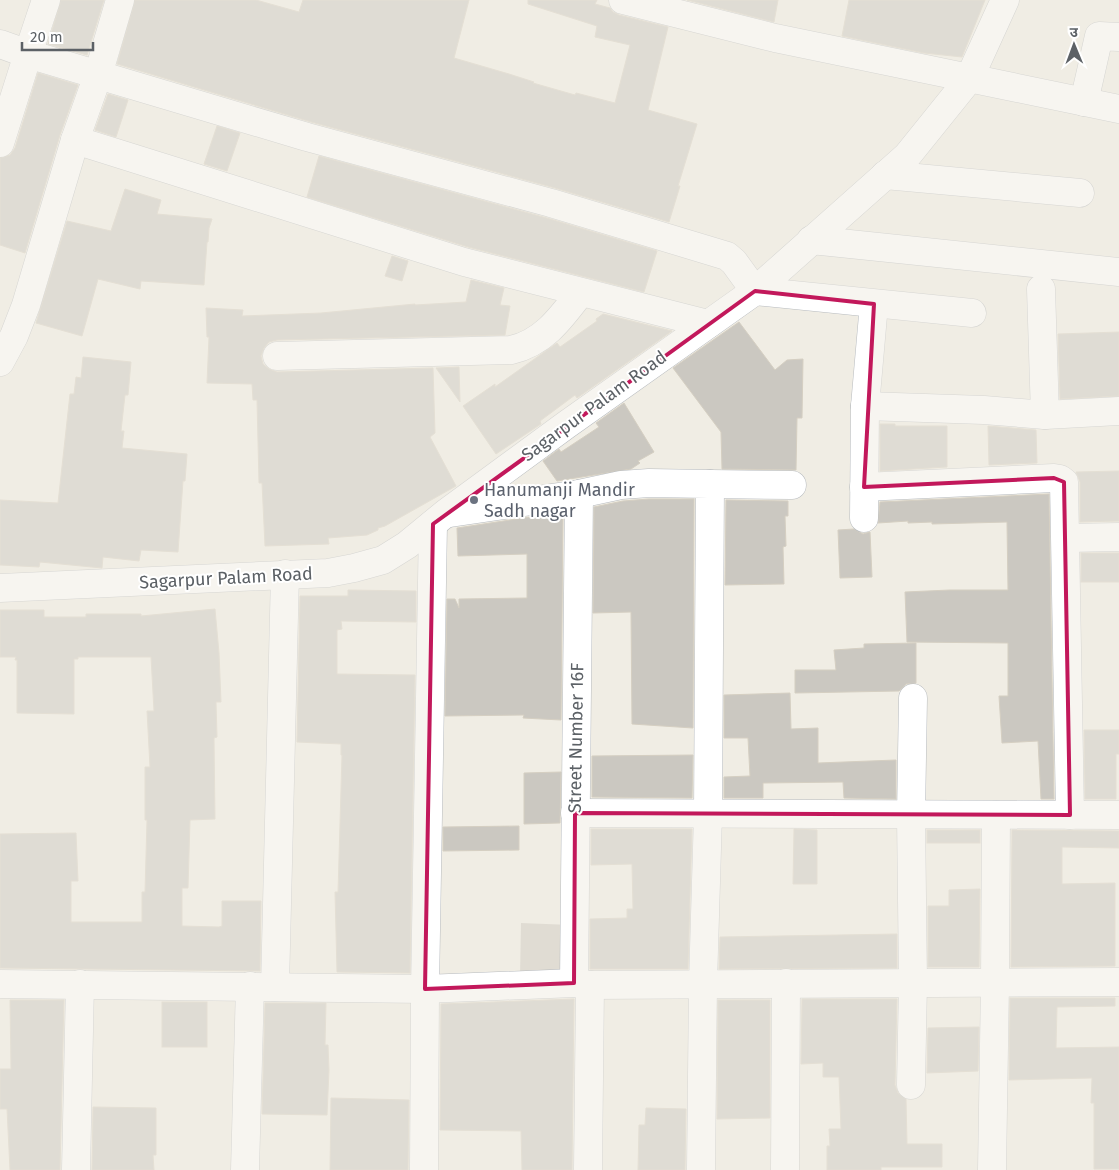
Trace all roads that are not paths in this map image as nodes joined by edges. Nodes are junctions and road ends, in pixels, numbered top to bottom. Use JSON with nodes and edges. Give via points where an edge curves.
{"nodes":[{"id":1,"x":46,"y":0,"type":"edge"},
{"id":2,"x":120,"y":0,"type":"edge"},
{"id":3,"x":623,"y":0,"type":"edge"},
{"id":4,"x":1005,"y":0,"type":"edge"},
{"id":5,"x":1119,"y":37,"type":"edge"},
{"id":6,"x":0,"y":44,"type":"edge"},
{"id":7,"x":28,"y":54,"type":"junction"},
{"id":8,"x":98,"y":75,"type":"junction"},
{"id":9,"x":969,"y":79,"type":"junction"},
{"id":10,"x":1084,"y":102,"type":"junction"},
{"id":11,"x":1119,"y":109,"type":"edge"},
{"id":12,"x":75,"y":140,"type":"junction"},
{"id":13,"x":0,"y":143,"type":"edge"},
{"id":14,"x":885,"y":175,"type":"junction"},
{"id":15,"x":1080,"y":193,"type":"dead end"},
{"id":16,"x":811,"y":240,"type":"junction"},
{"id":17,"x":1119,"y":272,"type":"edge"},
{"id":18,"x":1041,"y":289,"type":"dead end"},
{"id":19,"x":755,"y":290,"type":"junction"},
{"id":20,"x":580,"y":293,"type":"junction"},
{"id":21,"x":874,"y":304,"type":"junction"},
{"id":22,"x":972,"y":313,"type":"dead end"},
{"id":23,"x":708,"y":324,"type":"junction"},
{"id":24,"x":276,"y":356,"type":"dead end"},
{"id":25,"x":0,"y":362,"type":"edge"},
{"id":26,"x":866,"y":406,"type":"junction"},
{"id":27,"x":1119,"y":411,"type":"edge"},
{"id":28,"x":1045,"y":415,"type":"junction"},
{"id":29,"x":710,"y":484,"type":"junction"},
{"id":30,"x":792,"y":485,"type":"dead end"},
{"id":31,"x":864,"y":487,"type":"junction"},
{"id":32,"x":579,"y":494,"type":"junction"},
{"id":33,"x":440,"y":518,"type":"junction"},
{"id":34,"x":864,"y":518,"type":"dead end"},
{"id":35,"x":1119,"y":537,"type":"edge"},
{"id":36,"x":1066,"y":538,"type":"junction"},
{"id":37,"x":285,"y":574,"type":"junction"},
{"id":38,"x":0,"y":588,"type":"edge"},
{"id":39,"x":913,"y":698,"type":"dead end"},
{"id":40,"x":575,"y":813,"type":"junction"},
{"id":41,"x":708,"y":814,"type":"junction"},
{"id":42,"x":996,"y":814,"type":"junction"},
{"id":43,"x":911,"y":815,"type":"junction"},
{"id":44,"x":1070,"y":815,"type":"junction"},
{"id":45,"x":1119,"y":815,"type":"edge"},
{"id":46,"x":1119,"y":982,"type":"edge"},
{"id":47,"x":703,"y":983,"type":"junction"},
{"id":48,"x":786,"y":983,"type":"junction"},
{"id":49,"x":913,"y":983,"type":"junction"},
{"id":50,"x":995,"y":983,"type":"junction"},
{"id":51,"x":0,"y":984,"type":"edge"},
{"id":52,"x":80,"y":984,"type":"junction"},
{"id":53,"x":582,"y":984,"type":"junction"},
{"id":54,"x":262,"y":986,"type":"junction"},
{"id":55,"x":425,"y":989,"type":"junction"},
{"id":56,"x":911,"y":1085,"type":"dead end"},
{"id":57,"x":76,"y":1170,"type":"edge"},
{"id":58,"x":245,"y":1170,"type":"edge"},
{"id":59,"x":424,"y":1170,"type":"edge"},
{"id":60,"x":588,"y":1170,"type":"edge"},
{"id":61,"x":701,"y":1170,"type":"edge"},
{"id":62,"x":785,"y":1170,"type":"edge"},
{"id":63,"x":992,"y":1170,"type":"edge"}],
"edges":[{"from":1,"to":7,"type":"street"},
{"from":2,"to":8,"type":"street"},
{"from":3,"to":9,"type":"street","via":[[776,38]]},
{"from":4,"to":9,"type":"street","name":"Sagarpur Palam Road"},
{"from":5,"to":10,"type":"street","via":[[1099,36]]},
{"from":6,"to":7,"type":"street"},
{"from":7,"to":8,"type":"street"},
{"from":7,"to":13,"type":"street"},
{"from":8,"to":12,"type":"street"},
{"from":8,"to":19,"type":"street","via":[[727,256]]},
{"from":9,"to":10,"type":"street"},
{"from":9,"to":14,"type":"street","name":"Sagarpur Palam Road","via":[[907,156]]},
{"from":10,"to":11,"type":"street"},
{"from":12,"to":20,"type":"street","via":[[464,262]]},
{"from":12,"to":25,"type":"street","via":[[26,305]]},
{"from":14,"to":15,"type":"street"},
{"from":14,"to":16,"type":"street","name":"Sagarpur Palam Road"},
{"from":16,"to":17,"type":"street"},
{"from":16,"to":19,"type":"street","name":"Sagarpur Palam Road"},
{"from":18,"to":28,"type":"street"},
{"from":19,"to":21,"type":"street"},
{"from":19,"to":23,"type":"street","name":"Sagarpur Palam Road"},
{"from":20,"to":23,"type":"street"},
{"from":20,"to":24,"type":"street","via":[[560,320],[541,337],[525,347],[511,350]]},
{"from":21,"to":22,"type":"street"},
{"from":21,"to":26,"type":"street"},
{"from":23,"to":33,"type":"street","name":"Sagarpur Palam Road"},
{"from":26,"to":28,"type":"street"},
{"from":26,"to":31,"type":"street"},
{"from":27,"to":28,"type":"street"},
{"from":29,"to":30,"type":"street"},
{"from":29,"to":32,"type":"street","via":[[649,482]]},
{"from":29,"to":41,"type":"street"},
{"from":31,"to":34,"type":"street"},
{"from":31,"to":36,"type":"street","via":[[1060,479],[1065,488]]},
{"from":32,"to":33,"type":"street"},
{"from":32,"to":40,"type":"street","name":"Street Number 16F"},
{"from":33,"to":37,"type":"street","name":"Sagarpur Palam Road","via":[[383,560],[328,572]]},
{"from":33,"to":55,"type":"street"},
{"from":35,"to":36,"type":"street"},
{"from":36,"to":44,"type":"street"},
{"from":37,"to":38,"type":"street","name":"Sagarpur Palam Road"},
{"from":37,"to":54,"type":"street"},
{"from":39,"to":43,"type":"street"},
{"from":40,"to":41,"type":"street"},
{"from":40,"to":53,"type":"street","name":"Street Number 16F"},
{"from":41,"to":43,"type":"street"},
{"from":41,"to":47,"type":"street"},
{"from":42,"to":43,"type":"street"},
{"from":42,"to":44,"type":"street"},
{"from":42,"to":50,"type":"street"},
{"from":43,"to":49,"type":"street"},
{"from":44,"to":45,"type":"street"},
{"from":46,"to":50,"type":"street"},
{"from":47,"to":48,"type":"street"},
{"from":47,"to":53,"type":"street"},
{"from":47,"to":61,"type":"street"},
{"from":48,"to":49,"type":"street"},
{"from":48,"to":62,"type":"street"},
{"from":49,"to":50,"type":"street"},
{"from":49,"to":56,"type":"street"},
{"from":50,"to":63,"type":"street"},
{"from":51,"to":52,"type":"street"},
{"from":52,"to":54,"type":"street"},
{"from":52,"to":57,"type":"street"},
{"from":53,"to":55,"type":"street"},
{"from":53,"to":60,"type":"street","name":"Street Number 16F"},
{"from":54,"to":55,"type":"street"},
{"from":54,"to":58,"type":"street"},
{"from":55,"to":59,"type":"street"}]}
